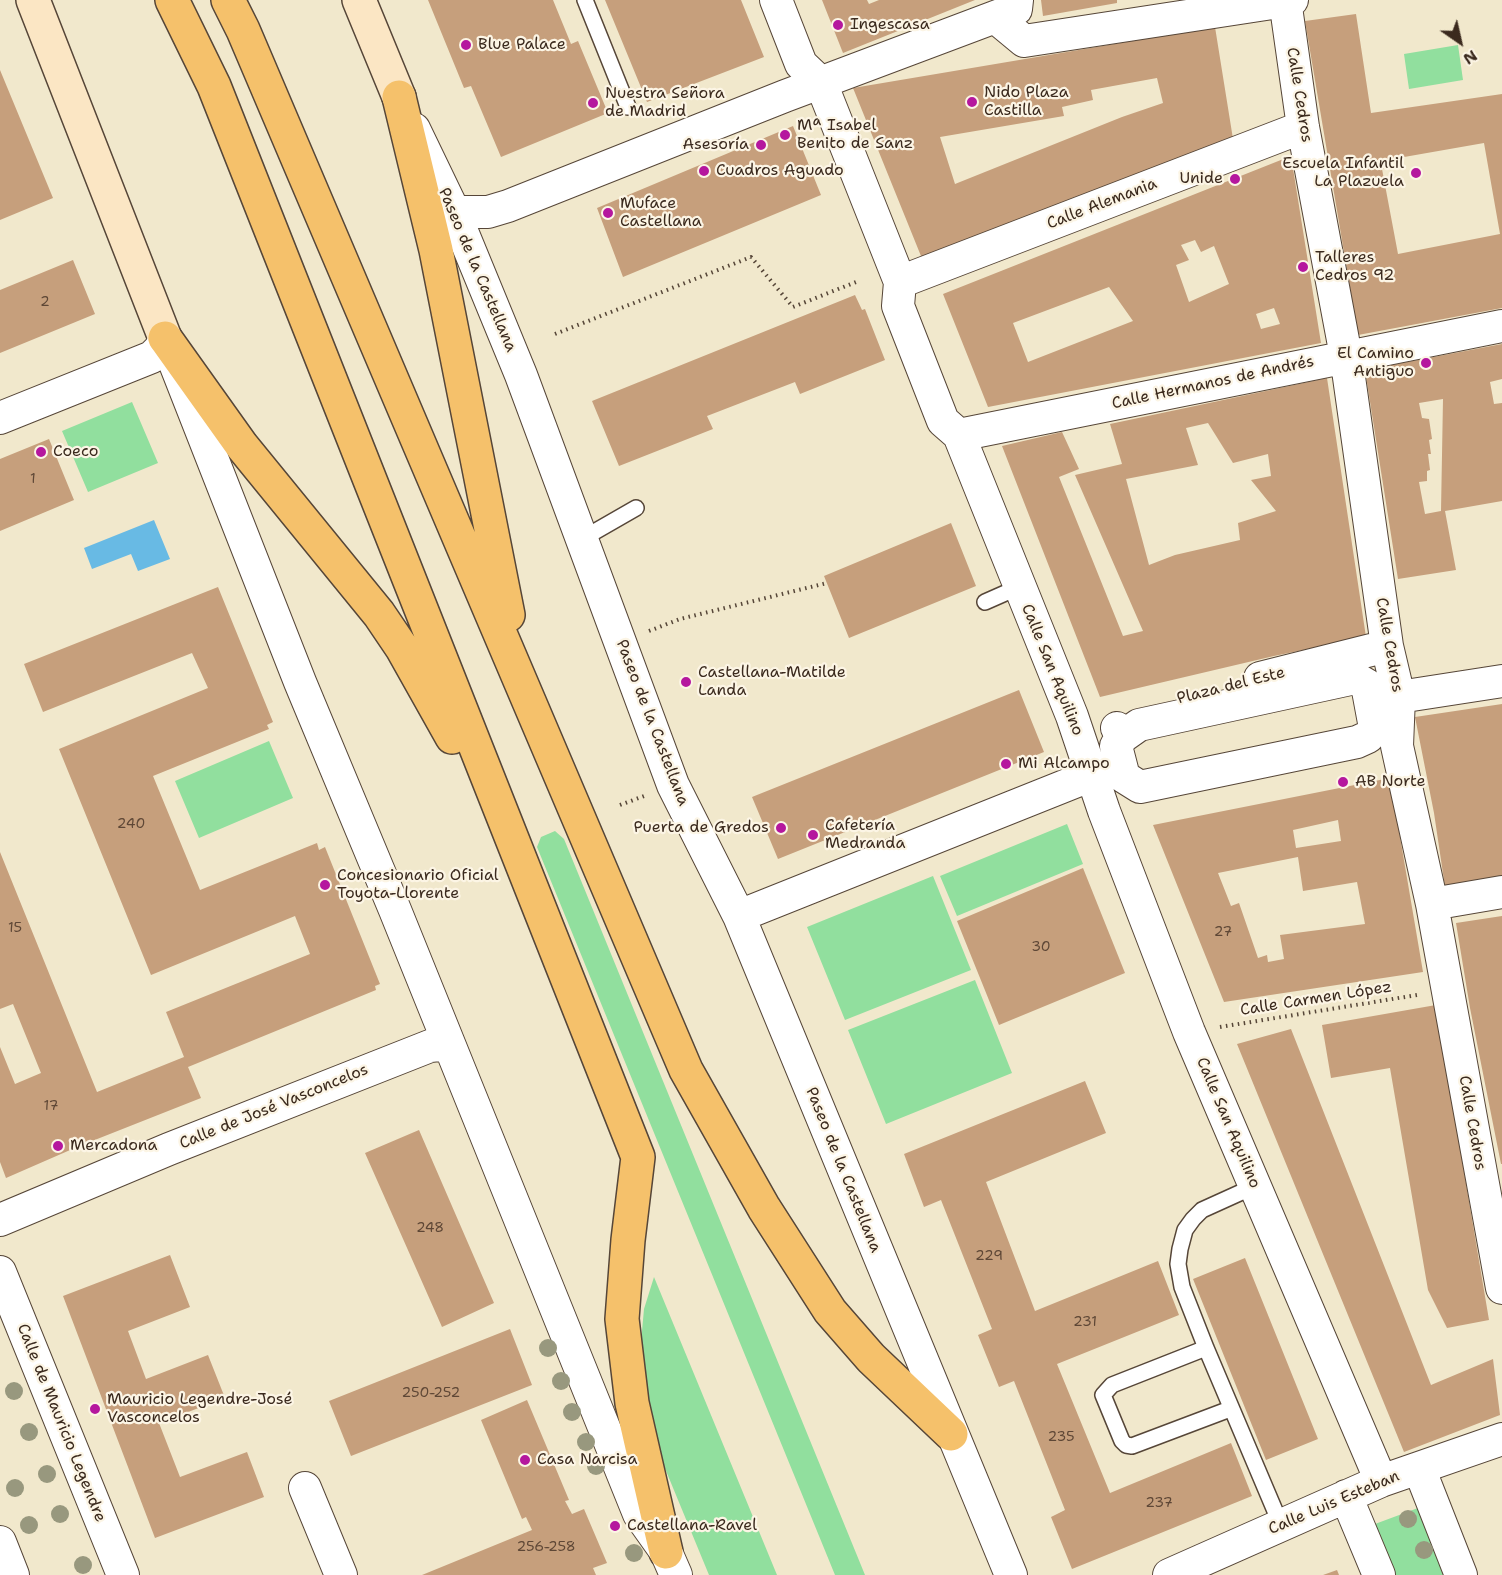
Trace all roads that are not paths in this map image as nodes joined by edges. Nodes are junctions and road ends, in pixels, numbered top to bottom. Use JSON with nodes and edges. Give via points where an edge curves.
{"nodes":[{"id":1,"x":33,"y":0,"type":"edge"},
{"id":2,"x":172,"y":0,"type":"edge"},
{"id":3,"x":228,"y":0,"type":"edge"},
{"id":4,"x":359,"y":0,"type":"edge"},
{"id":5,"x":585,"y":0,"type":"edge"},
{"id":6,"x":776,"y":0,"type":"edge"},
{"id":7,"x":1288,"y":0,"type":"edge"},
{"id":8,"x":1006,"y":9,"type":"edge"},
{"id":9,"x":821,"y":83,"type":"junction"},
{"id":10,"x":399,"y":97,"type":"junction"},
{"id":11,"x":628,"y":107,"type":"dead end"},
{"id":12,"x":1303,"y":127,"type":"junction"},
{"id":13,"x":454,"y":212,"type":"junction"},
{"id":14,"x":900,"y":282,"type":"junction"},
{"id":15,"x":1502,"y":326,"type":"edge"},
{"id":16,"x":165,"y":338,"type":"junction"},
{"id":17,"x":1346,"y":356,"type":"junction"},
{"id":18,"x":0,"y":418,"type":"edge"},
{"id":19,"x":959,"y":435,"type":"junction"},
{"id":20,"x":636,"y":508,"type":"dead end"},
{"id":21,"x":582,"y":539,"type":"junction"},
{"id":22,"x":1019,"y":587,"type":"junction"},
{"id":23,"x":985,"y":602,"type":"dead end"},
{"id":24,"x":1387,"y":645,"type":"junction"},
{"id":25,"x":520,"y":678,"type":"junction"},
{"id":26,"x":1502,"y":681,"type":"edge"},
{"id":27,"x":1399,"y":697,"type":"junction"},
{"id":28,"x":1075,"y":727,"type":"junction"},
{"id":29,"x":1378,"y":742,"type":"junction"},
{"id":30,"x":1092,"y":775,"type":"junction"},
{"id":31,"x":1104,"y":811,"type":"junction"},
{"id":32,"x":512,"y":843,"type":"junction"},
{"id":33,"x":1502,"y":892,"type":"edge"},
{"id":34,"x":1432,"y":904,"type":"junction"},
{"id":35,"x":739,"y":916,"type":"junction"},
{"id":36,"x":450,"y":1048,"type":"junction"},
{"id":37,"x":1255,"y":1186,"type":"junction"},
{"id":38,"x":1493,"y":1196,"type":"edge"},
{"id":39,"x":0,"y":1220,"type":"edge"},
{"id":40,"x":0,"y":1272,"type":"edge"},
{"id":41,"x":1502,"y":1288,"type":"edge"},
{"id":42,"x":1206,"y":1348,"type":"junction"},
{"id":43,"x":1230,"y":1409,"type":"junction"},
{"id":44,"x":951,"y":1434,"type":"junction"},
{"id":45,"x":1502,"y":1439,"type":"edge"},
{"id":46,"x":1419,"y":1468,"type":"junction"},
{"id":47,"x":1381,"y":1480,"type":"junction"},
{"id":48,"x":305,"y":1488,"type":"dead end"},
{"id":49,"x":1346,"y":1496,"type":"junction"},
{"id":50,"x":1281,"y":1525,"type":"junction"},
{"id":51,"x":0,"y":1542,"type":"edge"},
{"id":52,"x":671,"y":1563,"type":"edge"},
{"id":53,"x":13,"y":1575,"type":"edge"},
{"id":54,"x":123,"y":1575,"type":"edge"},
{"id":55,"x":341,"y":1575,"type":"edge"},
{"id":56,"x":1011,"y":1575,"type":"edge"},
{"id":57,"x":1169,"y":1575,"type":"edge"},
{"id":58,"x":1379,"y":1575,"type":"edge"},
{"id":59,"x":1461,"y":1575,"type":"edge"}],
"edges":[{"from":1,"to":16,"type":"main road"},
{"from":2,"to":32,"type":"highway","via":[[214,86]]},
{"from":3,"to":25,"type":"highway"},
{"from":4,"to":10,"type":"main road","name":"Paseo de la Castellana"},
{"from":5,"to":11,"type":"lane"},
{"from":6,"to":9,"type":"street","name":"Calle San Aquilino","via":[[801,64]]},
{"from":7,"to":8,"type":"street","via":[[1024,40]]},
{"from":7,"to":12,"type":"street","name":"Calle Cedros"},
{"from":8,"to":9,"type":"street"},
{"from":9,"to":13,"type":"street","via":[[508,206],[488,212]]},
{"from":9,"to":14,"type":"street","name":"Calle San Aquilino"},
{"from":10,"to":13,"type":"street","name":"Paseo de la Castellana"},
{"from":10,"to":25,"type":"highway","via":[[436,250]]},
{"from":12,"to":14,"type":"street","name":"Calle Alemania"},
{"from":12,"to":17,"type":"street","name":"Calle Cedros"},
{"from":13,"to":21,"type":"street","name":"Paseo de la Castellana"},
{"from":14,"to":19,"type":"street","name":"Calle San Aquilino","via":[[898,306],[943,421]]},
{"from":15,"to":17,"type":"street","name":"Calle Hermanos de Andrés"},
{"from":16,"to":18,"type":"street","via":[[152,357]]},
{"from":16,"to":32,"type":"highway","via":[[242,446],[379,614]]},
{"from":16,"to":36,"type":"street"},
{"from":17,"to":19,"type":"street","name":"Calle Hermanos de Andrés"},
{"from":17,"to":24,"type":"street","name":"Calle Cedros"},
{"from":19,"to":22,"type":"street","name":"Calle San Aquilino"},
{"from":20,"to":21,"type":"lane"},
{"from":21,"to":35,"type":"street","name":"Paseo de la Castellana","via":[[673,785]]},
{"from":22,"to":23,"type":"lane"},
{"from":22,"to":28,"type":"street","name":"Calle San Aquilino"},
{"from":24,"to":27,"type":"street","name":"Calle Cedros"},
{"from":24,"to":28,"type":"street","name":"Plaza del Este"},
{"from":25,"to":44,"type":"highway","via":[[686,1070],[764,1208],[830,1311],[871,1358]]},
{"from":26,"to":27,"type":"street"},
{"from":27,"to":29,"type":"street","name":"Calle Cedros"},
{"from":28,"to":30,"type":"street","name":"Calle San Aquilino"},
{"from":29,"to":29,"type":"street","via":[[1367,685],[1354,673],[1139,725],[1119,733],[1116,746],[1124,777],[1140,787],[1357,742]]},
{"from":29,"to":31,"type":"street"},
{"from":29,"to":34,"type":"street","name":"Calle Cedros"},
{"from":30,"to":31,"type":"street","name":"Calle San Aquilino"},
{"from":30,"to":35,"type":"street"},
{"from":31,"to":37,"type":"street","name":"Calle San Aquilino","via":[[1189,1032]]},
{"from":32,"to":52,"type":"highway","via":[[638,1157],[622,1319],[632,1403]]},
{"from":33,"to":34,"type":"street"},
{"from":34,"to":38,"type":"street","name":"Calle Cedros"},
{"from":35,"to":44,"type":"street","name":"Paseo de la Castellana"},
{"from":36,"to":39,"type":"street","name":"Calle de José Vasconcelos","via":[[430,1046]]},
{"from":36,"to":52,"type":"street","via":[[639,1514]]},
{"from":37,"to":42,"type":"lane","via":[[1202,1210],[1185,1230],[1178,1264],[1182,1287]]},
{"from":37,"to":47,"type":"street","name":"Calle San Aquilino"},
{"from":38,"to":41,"type":"street","name":"Calle Cedros"},
{"from":40,"to":54,"type":"street","name":"Calle de Mauricio Legendre"},
{"from":42,"to":43,"type":"lane"},
{"from":42,"to":43,"type":"lane","via":[[1112,1385],[1103,1395],[1122,1441],[1132,1446]]},
{"from":43,"to":50,"type":"lane"},
{"from":44,"to":56,"type":"street","name":"Paseo de la Castellana"},
{"from":45,"to":46,"type":"street","name":"Calle Luis Esteban"},
{"from":46,"to":47,"type":"street","name":"Calle Luis Esteban"},
{"from":46,"to":59,"type":"street"},
{"from":47,"to":49,"type":"street","name":"Calle Luis Esteban"},
{"from":48,"to":55,"type":"street"},
{"from":49,"to":50,"type":"street","name":"Calle Luis Esteban"},
{"from":49,"to":58,"type":"street"},
{"from":50,"to":57,"type":"street","name":"Calle Luis Esteban"},
{"from":51,"to":53,"type":"street"}]}
